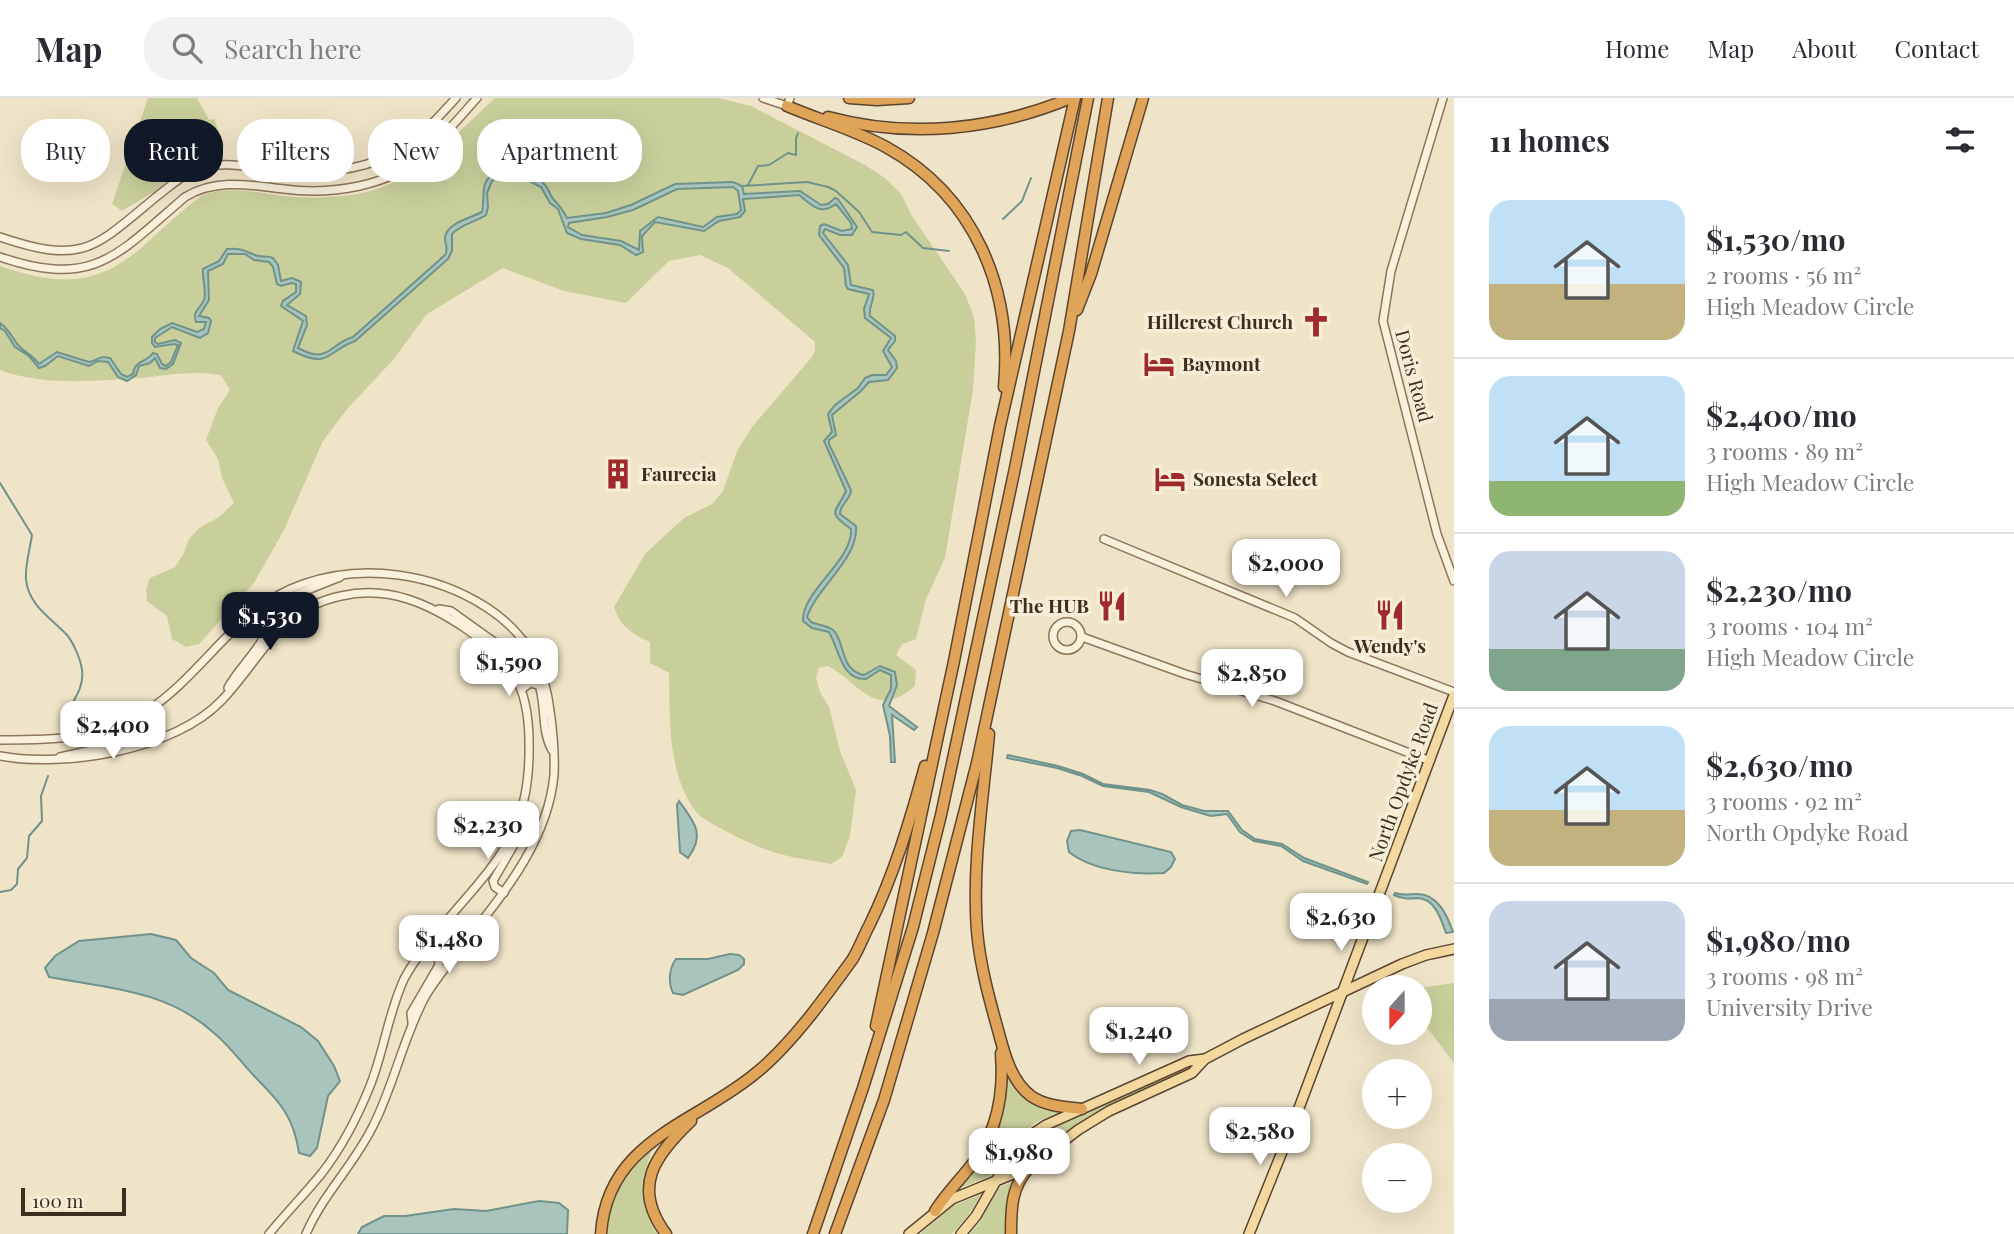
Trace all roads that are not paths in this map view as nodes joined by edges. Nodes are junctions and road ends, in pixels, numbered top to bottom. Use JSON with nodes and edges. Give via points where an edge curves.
{"nodes":[{"id":1,"x":456,"y":98,"type":"edge"},
{"id":2,"x":477,"y":98,"type":"edge"},
{"id":3,"x":849,"y":98,"type":"edge"},
{"id":4,"x":909,"y":98,"type":"edge"},
{"id":5,"x":1073,"y":98,"type":"edge"},
{"id":6,"x":1088,"y":98,"type":"edge"},
{"id":7,"x":1108,"y":98,"type":"edge"},
{"id":8,"x":1143,"y":98,"type":"edge"},
{"id":9,"x":1443,"y":98,"type":"edge"},
{"id":10,"x":768,"y":99,"type":"edge"},
{"id":11,"x":789,"y":102,"type":"edge"},
{"id":12,"x":0,"y":237,"type":"edge"},
{"id":13,"x":0,"y":257,"type":"edge"},
{"id":14,"x":1069,"y":331,"type":"junction"},
{"id":15,"x":1000,"y":426,"type":"junction"},
{"id":16,"x":1104,"y":539,"type":"dead end"},
{"id":17,"x":343,"y":575,"type":"junction"},
{"id":18,"x":1454,"y":581,"type":"edge"},
{"id":19,"x":435,"y":609,"type":"junction"},
{"id":20,"x":257,"y":610,"type":"junction"},
{"id":21,"x":290,"y":620,"type":"junction"},
{"id":22,"x":1082,"y":637,"type":"junction"},
{"id":23,"x":524,"y":641,"type":"junction"},
{"id":24,"x":954,"y":661,"type":"junction"},
{"id":25,"x":521,"y":690,"type":"junction"},
{"id":26,"x":1454,"y":694,"type":"edge"},
{"id":27,"x":992,"y":698,"type":"junction"},
{"id":28,"x":221,"y":701,"type":"junction"},
{"id":29,"x":119,"y":726,"type":"junction"},
{"id":30,"x":0,"y":740,"type":"edge"},
{"id":31,"x":554,"y":754,"type":"junction"},
{"id":32,"x":0,"y":756,"type":"edge"},
{"id":33,"x":46,"y":761,"type":"junction"},
{"id":34,"x":1430,"y":761,"type":"junction"},
{"id":35,"x":523,"y":811,"type":"junction"},
{"id":36,"x":504,"y":892,"type":"junction"},
{"id":37,"x":425,"y":947,"type":"junction"},
{"id":38,"x":1454,"y":949,"type":"edge"},
{"id":39,"x":1342,"y":993,"type":"junction"},
{"id":40,"x":412,"y":1023,"type":"junction"},
{"id":41,"x":1001,"y":1042,"type":"junction"},
{"id":42,"x":1205,"y":1059,"type":"junction"},
{"id":43,"x":863,"y":1088,"type":"junction"},
{"id":44,"x":706,"y":1106,"type":"junction"},
{"id":45,"x":1082,"y":1109,"type":"junction"},
{"id":46,"x":1030,"y":1167,"type":"junction"},
{"id":47,"x":996,"y":1181,"type":"junction"},
{"id":48,"x":935,"y":1211,"type":"junction"},
{"id":49,"x":269,"y":1234,"type":"edge"},
{"id":50,"x":306,"y":1234,"type":"edge"},
{"id":51,"x":601,"y":1234,"type":"edge"},
{"id":52,"x":666,"y":1234,"type":"edge"},
{"id":53,"x":813,"y":1234,"type":"edge"},
{"id":54,"x":835,"y":1234,"type":"edge"},
{"id":55,"x":909,"y":1234,"type":"edge"},
{"id":56,"x":961,"y":1234,"type":"edge"},
{"id":57,"x":1010,"y":1234,"type":"edge"},
{"id":58,"x":1249,"y":1234,"type":"edge"}],
"edges":[{"from":1,"to":12,"type":"street","via":[[408,144],[353,168],[299,173],[219,165],[195,170],[177,181],[110,235],[85,248],[52,252]]},
{"from":2,"to":13,"type":"street","via":[[424,155],[370,183],[306,191],[214,185],[185,197],[117,254],[91,265],[46,270]]},
{"from":3,"to":4,"type":"highway"},
{"from":5,"to":11,"type":"highway","via":[[984,125],[933,130],[857,123]]},
{"from":5,"to":15,"type":"highway"},
{"from":6,"to":43,"type":"highway","via":[[944,803],[913,927]]},
{"from":7,"to":14,"type":"highway"},
{"from":8,"to":14,"type":"highway","via":[[1091,274]]},
{"from":9,"to":18,"type":"street","name":"Doris Road","via":[[1391,271],[1383,321],[1437,534]]},
{"from":10,"to":11,"type":"street"},
{"from":11,"to":15,"type":"highway","via":[[901,155],[931,179],[965,219],[983,251],[1005,320],[1007,356]]},
{"from":14,"to":27,"type":"highway"},
{"from":15,"to":24,"type":"highway"},
{"from":16,"to":26,"type":"street","via":[[1295,618],[1348,652]]},
{"from":17,"to":20,"type":"street","via":[[281,593]]},
{"from":17,"to":21,"type":"street","via":[[287,598],[281,607]]},
{"from":17,"to":23,"type":"street","via":[[378,572],[432,583],[480,603]]},
{"from":19,"to":21,"type":"street","via":[[393,594],[355,593],[316,604]]},
{"from":19,"to":23,"type":"street","via":[[451,611],[507,651]]},
{"from":19,"to":25,"type":"street","via":[[489,644],[510,668]]},
{"from":20,"to":28,"type":"street","via":[[269,620],[267,632],[233,676]]},
{"from":20,"to":29,"type":"street","via":[[162,701]]},
{"from":21,"to":28,"type":"street","via":[[272,635]]},
{"from":22,"to":22,"type":"street","via":[[1077,647],[1068,651],[1059,648],[1053,637],[1058,626],[1068,622],[1077,626]]},
{"from":22,"to":34,"type":"street","via":[[1275,701]]},
{"from":23,"to":31,"type":"street","via":[[546,685]]},
{"from":24,"to":43,"type":"highway"},
{"from":24,"to":44,"type":"highway","via":[[886,893],[853,958],[810,1016],[769,1060]]},
{"from":25,"to":31,"type":"street","via":[[530,683],[539,685],[548,743]]},
{"from":25,"to":35,"type":"street","via":[[528,713],[530,761]]},
{"from":26,"to":34,"type":"main road","name":"North Opdyke Road"},
{"from":27,"to":41,"type":"highway","via":[[976,916],[985,981]]},
{"from":27,"to":54,"type":"highway","via":[[933,933],[884,1100]]},
{"from":28,"to":33,"type":"street","via":[[183,727],[152,740],[93,757]]},
{"from":29,"to":30,"type":"street","via":[[78,737]]},
{"from":29,"to":33,"type":"street","via":[[126,734],[119,744]]},
{"from":31,"to":36,"type":"street","via":[[545,814],[523,864]]},
{"from":32,"to":33,"type":"street"},
{"from":34,"to":39,"type":"main road","name":"North Opdyke Road"},
{"from":35,"to":36,"type":"street","via":[[523,829],[493,881]]},
{"from":35,"to":37,"type":"street","via":[[498,861]]},
{"from":36,"to":40,"type":"street","via":[[441,972]]},
{"from":37,"to":40,"type":"street","via":[[435,951],[439,964],[411,1013]]},
{"from":37,"to":49,"type":"street","via":[[397,996],[375,1073],[349,1131],[322,1173]]},
{"from":38,"to":39,"type":"main road","via":[[1402,964]]},
{"from":39,"to":42,"type":"main road"},
{"from":39,"to":58,"type":"main road","name":"North Opdyke Road"},
{"from":40,"to":50,"type":"street","via":[[372,1130]]},
{"from":41,"to":45,"type":"highway","via":[[1013,1075],[1030,1095],[1051,1105]]},
{"from":41,"to":48,"type":"highway","via":[[1002,1089],[994,1125],[977,1158]]},
{"from":42,"to":45,"type":"main road","via":[[1189,1061]]},
{"from":42,"to":46,"type":"main road","via":[[1192,1073],[1093,1121]]},
{"from":43,"to":53,"type":"highway"},
{"from":44,"to":51,"type":"highway","via":[[627,1164],[609,1192]]},
{"from":44,"to":52,"type":"highway","via":[[668,1143],[652,1172],[652,1205]]},
{"from":45,"to":47,"type":"main road","via":[[1028,1137],[1012,1153]]},
{"from":46,"to":47,"type":"main road"},
{"from":46,"to":57,"type":"highway","via":[[1013,1195]]},
{"from":47,"to":48,"type":"main road"},
{"from":47,"to":56,"type":"main road"},
{"from":48,"to":55,"type":"main road"}]}
